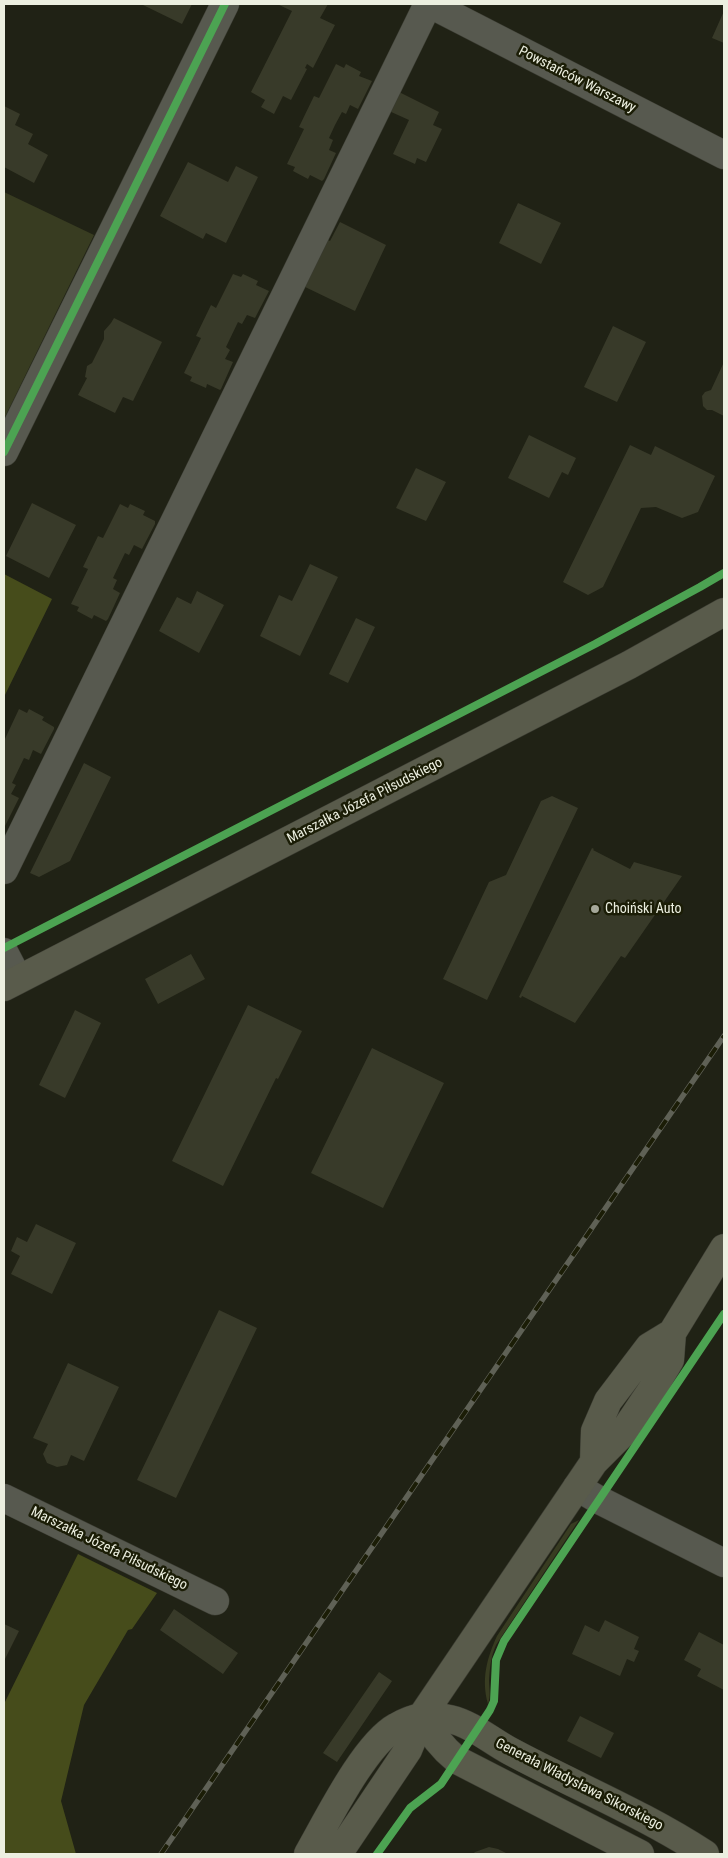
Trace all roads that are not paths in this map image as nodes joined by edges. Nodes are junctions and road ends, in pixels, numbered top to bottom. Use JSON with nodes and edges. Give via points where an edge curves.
{"nodes":[{"id":1,"x":225,"y":4,"type":"edge"},
{"id":2,"x":429,"y":4,"type":"edge"},
{"id":3,"x":724,"y":155,"type":"edge"},
{"id":4,"x":4,"y":452,"type":"edge"},
{"id":5,"x":724,"y":612,"type":"edge"},
{"id":6,"x":4,"y":870,"type":"edge"},
{"id":7,"x":4,"y":952,"type":"edge"},
{"id":8,"x":11,"y":983,"type":"edge"},
{"id":9,"x":724,"y":1248,"type":"edge"},
{"id":10,"x":577,"y":1487,"type":"junction"},
{"id":11,"x":4,"y":1498,"type":"edge"},
{"id":12,"x":724,"y":1563,"type":"edge"},
{"id":13,"x":214,"y":1601,"type":"dead end"},
{"id":14,"x":422,"y":1716,"type":"junction"},
{"id":15,"x":308,"y":1854,"type":"edge"},
{"id":16,"x":338,"y":1854,"type":"edge"},
{"id":17,"x":640,"y":1854,"type":"edge"},
{"id":18,"x":705,"y":1854,"type":"edge"}],
"edges":[{"from":1,"to":4,"type":"street"},
{"from":2,"to":3,"type":"street","name":"Powstańców Warszawy"},
{"from":2,"to":6,"type":"street"},
{"from":5,"to":8,"type":"main road","name":"Marszałka Józefa Piłsudskiego","via":[[629,665]]},
{"from":7,"to":8,"type":"street"},
{"from":9,"to":10,"type":"main road","via":[[672,1333],[670,1360],[657,1382],[622,1434],[594,1462]]},
{"from":10,"to":12,"type":"street"},
{"from":10,"to":14,"type":"main road"},
{"from":11,"to":13,"type":"street","name":"Marszałka Józefa Piłsudskiego"},
{"from":14,"to":15,"type":"main road","via":[[394,1728],[372,1749]]},
{"from":14,"to":16,"type":"main road","via":[[408,1750]]},
{"from":14,"to":17,"type":"main road","via":[[430,1733],[457,1760]]},
{"from":14,"to":18,"type":"main road","name":"Generała Władysława Sikorskiego","via":[[437,1716],[464,1724]]}]}
